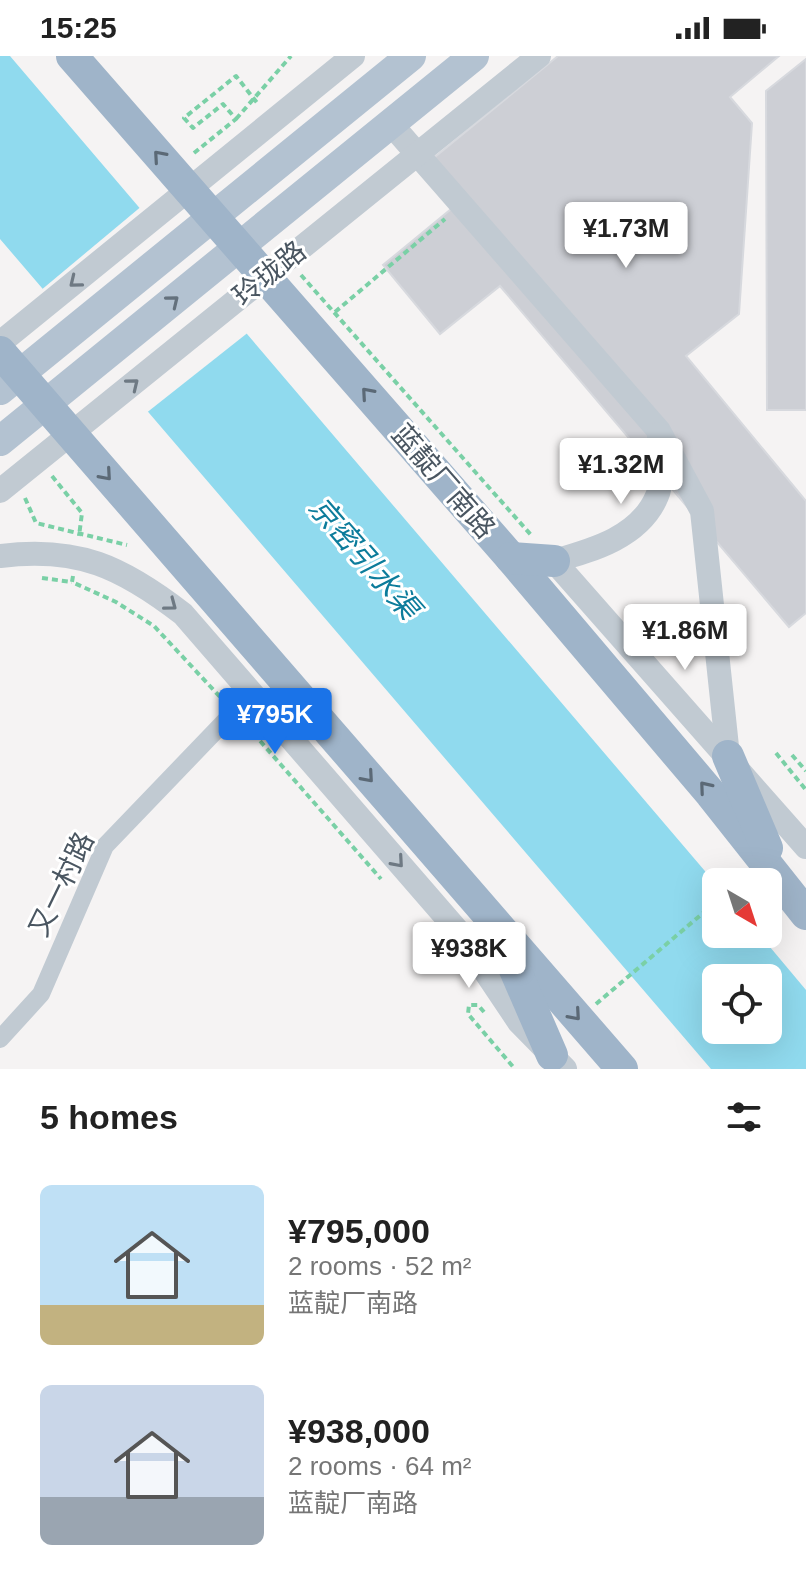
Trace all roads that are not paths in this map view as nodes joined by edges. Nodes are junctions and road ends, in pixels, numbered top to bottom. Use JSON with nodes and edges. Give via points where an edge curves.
{"nodes":[{"id":1,"x":72,"y":56,"type":"edge"},
{"id":2,"x":353,"y":56,"type":"edge"},
{"id":3,"x":411,"y":56,"type":"edge"},
{"id":4,"x":474,"y":56,"type":"edge"},
{"id":5,"x":539,"y":56,"type":"edge"},
{"id":6,"x":391,"y":124,"type":"junction"},
{"id":7,"x":417,"y":154,"type":"junction"},
{"id":8,"x":0,"y":343,"type":"edge"},
{"id":9,"x":0,"y":352,"type":"edge"},
{"id":10,"x":0,"y":390,"type":"edge"},
{"id":11,"x":659,"y":431,"type":"junction"},
{"id":12,"x":2,"y":440,"type":"edge"},
{"id":13,"x":0,"y":491,"type":"edge"},
{"id":14,"x":0,"y":556,"type":"edge"},
{"id":15,"x":511,"y":558,"type":"junction"},
{"id":16,"x":554,"y":561,"type":"junction"},
{"id":17,"x":252,"y":693,"type":"junction"},
{"id":18,"x":728,"y":756,"type":"junction"},
{"id":19,"x":806,"y":847,"type":"edge"},
{"id":20,"x":796,"y":902,"type":"edge"},
{"id":21,"x":493,"y":921,"type":"junction"},
{"id":22,"x":0,"y":1039,"type":"edge"},
{"id":23,"x":558,"y":1062,"type":"edge"},
{"id":24,"x":622,"y":1069,"type":"edge"}],
"edges":[{"from":15,"to":1,"type":"highway","name":"蓝靛厂南路","one_way":true},
{"from":2,"to":8,"type":"street","one_way":true},
{"from":3,"to":10,"type":"main road"},
{"from":4,"to":6,"type":"main road","name":"玲珑路"},
{"from":5,"to":7,"type":"street","name":"玲珑路"},
{"from":6,"to":7,"type":"street"},
{"from":12,"to":6,"type":"main road","name":"玲珑路","one_way":true},
{"from":7,"to":11,"type":"street"},
{"from":13,"to":7,"type":"street","name":"玲珑路","one_way":true},
{"from":9,"to":21,"type":"highway","one_way":true},
{"from":11,"to":16,"type":"street","via":[[659,495],[638,523],[600,548]]},
{"from":11,"to":18,"type":"street","via":[[702,511]]},
{"from":14,"to":17,"type":"street","one_way":true,"via":[[57,552],[104,565],[151,589],[183,614]]},
{"from":15,"to":16,"type":"highway"},
{"from":20,"to":15,"type":"highway","name":"蓝靛厂南路","one_way":true},
{"from":16,"to":18,"type":"street"},
{"from":17,"to":22,"type":"street","name":"又一村路","via":[[105,846],[41,994]]},
{"from":17,"to":23,"type":"street","one_way":true,"via":[[458,931],[519,1022]]},
{"from":18,"to":19,"type":"street"},
{"from":18,"to":20,"type":"highway"},
{"from":21,"to":23,"type":"highway"},
{"from":21,"to":24,"type":"highway","one_way":true}]}
